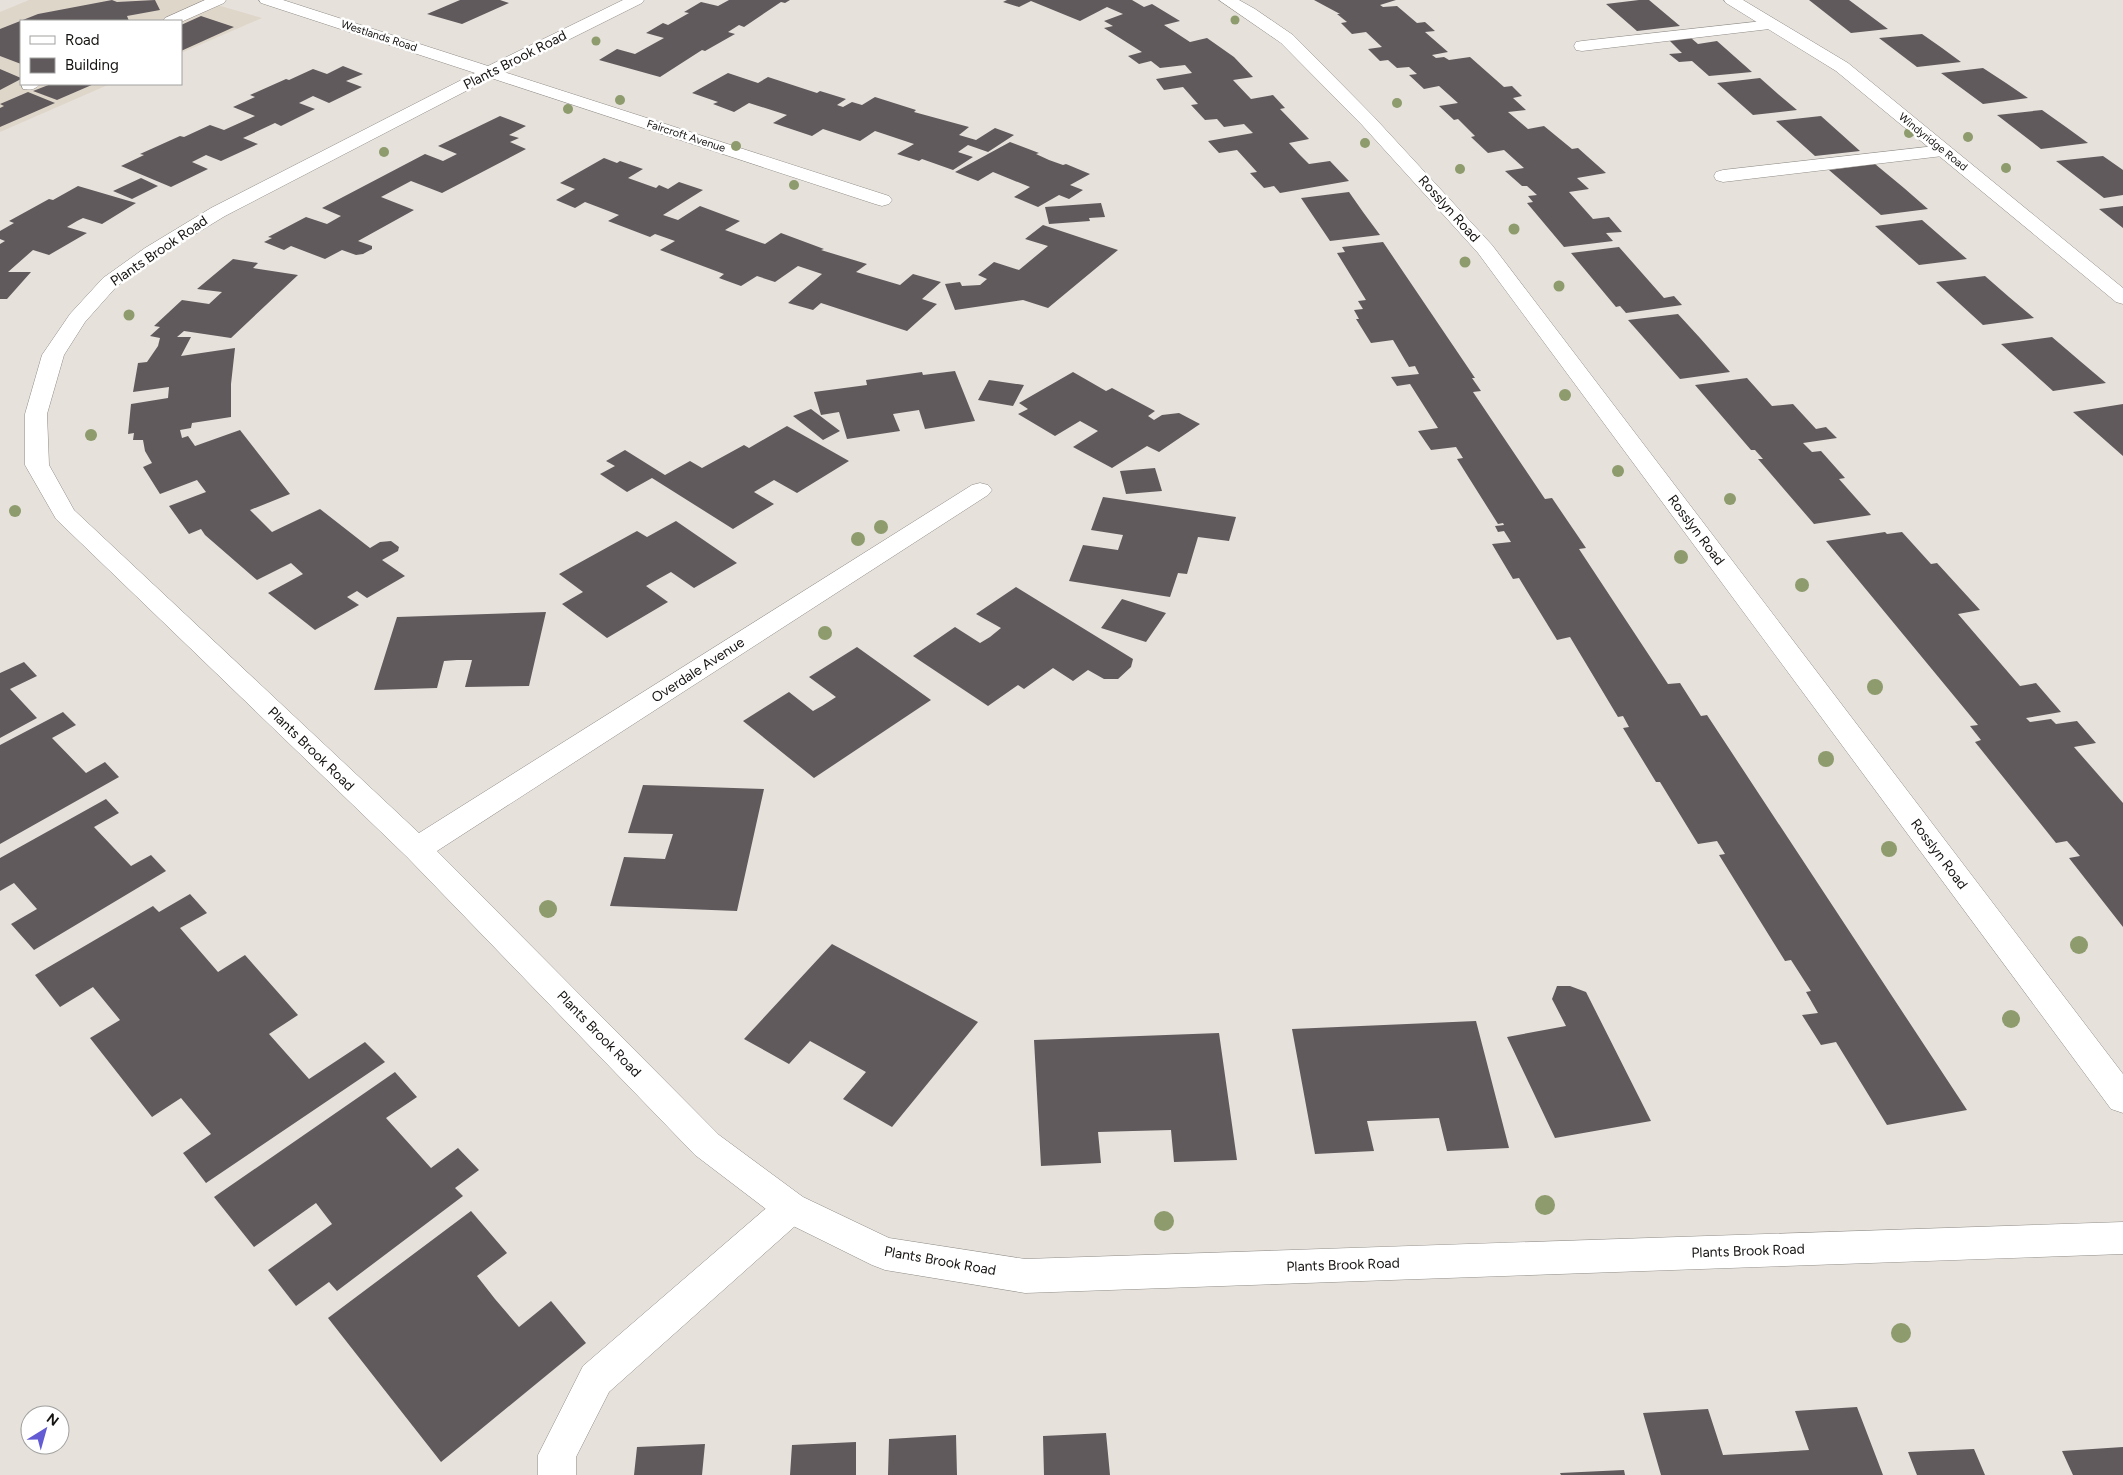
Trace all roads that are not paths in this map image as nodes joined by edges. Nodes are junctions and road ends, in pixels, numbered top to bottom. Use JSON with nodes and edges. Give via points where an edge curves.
{"nodes":[{"id":1,"x":218,"y":0,"type":"edge"},
{"id":2,"x":267,"y":0,"type":"edge"},
{"id":3,"x":636,"y":0,"type":"edge"},
{"id":4,"x":1227,"y":0,"type":"edge"},
{"id":5,"x":1732,"y":0,"type":"edge"},
{"id":6,"x":173,"y":20,"type":"edge"},
{"id":7,"x":1772,"y":25,"type":"junction"},
{"id":8,"x":1582,"y":46,"type":"dead end"},
{"id":9,"x":490,"y":72,"type":"junction"},
{"id":10,"x":1944,"y":151,"type":"junction"},
{"id":11,"x":1723,"y":176,"type":"dead end"},
{"id":12,"x":882,"y":200,"type":"dead end"},
{"id":13,"x":2123,"y":298,"type":"edge"},
{"id":14,"x":980,"y":490,"type":"dead end"},
{"id":15,"x":417,"y":849,"type":"junction"},
{"id":16,"x":2123,"y":1099,"type":"edge"},
{"id":17,"x":791,"y":1208,"type":"junction"},
{"id":18,"x":2123,"y":1238,"type":"edge"},
{"id":19,"x":557,"y":1475,"type":"edge"}],
"edges":[{"from":1,"to":6,"type":"street"},
{"from":2,"to":9,"type":"street","name":"Westlands Road"},
{"from":3,"to":9,"type":"street","name":"Plants Brook Road"},
{"from":4,"to":16,"type":"street","name":"Rosslyn Road","via":[[1287,39],[1368,121],[1485,249]]},
{"from":5,"to":7,"type":"street","name":"Windyridge Road"},
{"from":7,"to":8,"type":"street"},
{"from":7,"to":10,"type":"street","name":"Windyridge Road","via":[[1842,67]]},
{"from":9,"to":12,"type":"street","name":"Faircroft Avenue"},
{"from":9,"to":15,"type":"street","name":"Plants Brook Road","via":[[218,212],[110,282],[77,318],[53,355],[36,414],[37,465],[64,514]]},
{"from":10,"to":11,"type":"street"},
{"from":10,"to":13,"type":"street","name":"Windyridge Road"},
{"from":14,"to":15,"type":"street","name":"Overdale Avenue"},
{"from":15,"to":17,"type":"street","name":"Plants Brook Road","via":[[707,1145]]},
{"from":17,"to":18,"type":"street","name":"Plants Brook Road","via":[[885,1254],[1025,1276]]},
{"from":17,"to":19,"type":"street","via":[[596,1379],[557,1455]]}]}
